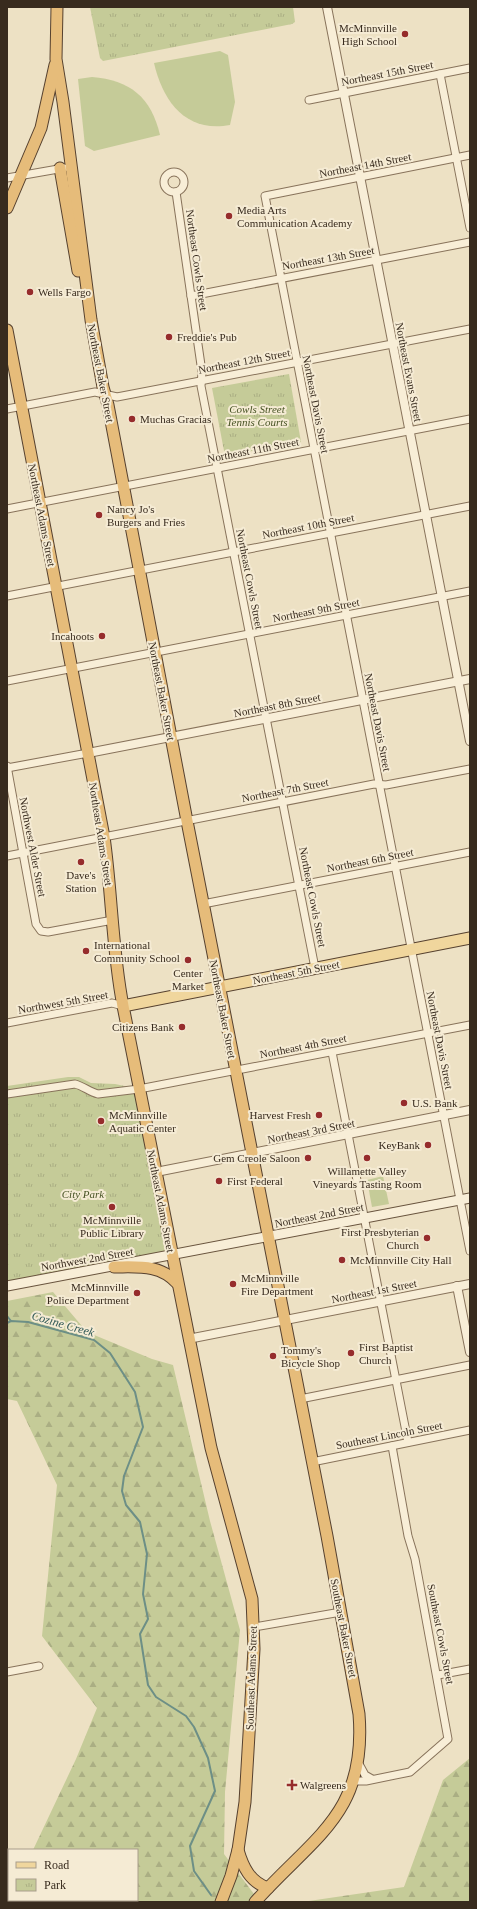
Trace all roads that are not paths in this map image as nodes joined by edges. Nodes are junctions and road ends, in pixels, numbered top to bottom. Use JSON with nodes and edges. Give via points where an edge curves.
{"nodes":[{"id":1,"x":56,"y":7,"type":"edge"},
{"id":2,"x":327,"y":7,"type":"edge"},
{"id":3,"x":56,"y":59,"type":"junction"},
{"id":4,"x":470,"y":68,"type":"edge"},
{"id":5,"x":440,"y":74,"type":"junction"},
{"id":6,"x":344,"y":93,"type":"junction"},
{"id":7,"x":309,"y":100,"type":"dead end"},
{"id":8,"x":470,"y":155,"type":"edge"},
{"id":9,"x":456,"y":158,"type":"junction"},
{"id":10,"x":71,"y":166,"type":"junction"},
{"id":11,"x":60,"y":168,"type":"junction"},
{"id":12,"x":20,"y":176,"type":"junction"},
{"id":13,"x":360,"y":177,"type":"junction"},
{"id":14,"x":7,"y":178,"type":"edge"},
{"id":15,"x":176,"y":192,"type":"dead end"},
{"id":16,"x":265,"y":196,"type":"joint"},
{"id":17,"x":7,"y":208,"type":"edge"},
{"id":18,"x":470,"y":228,"type":"edge"},
{"id":19,"x":470,"y":242,"type":"edge"},
{"id":20,"x":377,"y":260,"type":"junction"},
{"id":21,"x":281,"y":278,"type":"junction"},
{"id":22,"x":191,"y":296,"type":"junction"},
{"id":23,"x":91,"y":320,"type":"junction"},
{"id":24,"x":470,"y":329,"type":"edge"},
{"id":25,"x":7,"y":330,"type":"edge"},
{"id":26,"x":393,"y":344,"type":"junction"},
{"id":27,"x":297,"y":362,"type":"junction"},
{"id":28,"x":202,"y":381,"type":"junction"},
{"id":29,"x":105,"y":394,"type":"junction"},
{"id":30,"x":22,"y":406,"type":"junction"},
{"id":31,"x":7,"y":409,"type":"edge"},
{"id":32,"x":470,"y":419,"type":"edge"},
{"id":33,"x":410,"y":431,"type":"junction"},
{"id":34,"x":314,"y":449,"type":"junction"},
{"id":35,"x":218,"y":468,"type":"junction"},
{"id":36,"x":122,"y":487,"type":"junction"},
{"id":37,"x":40,"y":503,"type":"junction"},
{"id":38,"x":470,"y":506,"type":"edge"},
{"id":39,"x":7,"y":510,"type":"edge"},
{"id":40,"x":426,"y":514,"type":"junction"},
{"id":41,"x":330,"y":533,"type":"junction"},
{"id":42,"x":234,"y":552,"type":"junction"},
{"id":43,"x":138,"y":571,"type":"junction"},
{"id":44,"x":56,"y":587,"type":"junction"},
{"id":45,"x":470,"y":591,"type":"edge"},
{"id":46,"x":7,"y":596,"type":"edge"},
{"id":47,"x":442,"y":596,"type":"junction"},
{"id":48,"x":346,"y":615,"type":"junction"},
{"id":49,"x":250,"y":634,"type":"junction"},
{"id":50,"x":154,"y":652,"type":"junction"},
{"id":51,"x":72,"y":668,"type":"junction"},
{"id":52,"x":470,"y":679,"type":"edge"},
{"id":53,"x":7,"y":681,"type":"edge"},
{"id":54,"x":458,"y":681,"type":"junction"},
{"id":55,"x":363,"y":700,"type":"junction"},
{"id":56,"x":267,"y":718,"type":"junction"},
{"id":57,"x":171,"y":737,"type":"junction"},
{"id":58,"x":470,"y":741,"type":"edge"},
{"id":59,"x":88,"y":753,"type":"junction"},
{"id":60,"x":7,"y":767,"type":"edge"},
{"id":61,"x":470,"y":769,"type":"edge"},
{"id":62,"x":379,"y":784,"type":"junction"},
{"id":63,"x":283,"y":802,"type":"junction"},
{"id":64,"x":186,"y":821,"type":"junction"},
{"id":65,"x":104,"y":837,"type":"junction"},
{"id":66,"x":470,"y":852,"type":"edge"},
{"id":67,"x":23,"y":853,"type":"junction"},
{"id":68,"x":7,"y":856,"type":"edge"},
{"id":69,"x":395,"y":866,"type":"junction"},
{"id":70,"x":299,"y":885,"type":"junction"},
{"id":71,"x":203,"y":904,"type":"junction"},
{"id":72,"x":113,"y":920,"type":"junction"},
{"id":73,"x":470,"y":938,"type":"edge"},
{"id":74,"x":411,"y":949,"type":"junction"},
{"id":75,"x":315,"y":968,"type":"junction"},
{"id":76,"x":219,"y":987,"type":"junction"},
{"id":77,"x":123,"y":1006,"type":"junction"},
{"id":78,"x":7,"y":1023,"type":"edge"},
{"id":79,"x":470,"y":1025,"type":"edge"},
{"id":80,"x":428,"y":1034,"type":"junction"},
{"id":81,"x":332,"y":1052,"type":"junction"},
{"id":82,"x":235,"y":1070,"type":"junction"},
{"id":83,"x":139,"y":1089,"type":"junction"},
{"id":84,"x":7,"y":1094,"type":"edge"},
{"id":85,"x":470,"y":1110,"type":"edge"},
{"id":86,"x":444,"y":1116,"type":"junction"},
{"id":87,"x":349,"y":1135,"type":"junction"},
{"id":88,"x":252,"y":1154,"type":"junction"},
{"id":89,"x":156,"y":1172,"type":"junction"},
{"id":90,"x":470,"y":1198,"type":"edge"},
{"id":91,"x":460,"y":1200,"type":"junction"},
{"id":92,"x":364,"y":1218,"type":"junction"},
{"id":93,"x":268,"y":1237,"type":"junction"},
{"id":94,"x":470,"y":1252,"type":"edge"},
{"id":95,"x":172,"y":1255,"type":"junction"},
{"id":96,"x":114,"y":1267,"type":"junction"},
{"id":97,"x":178,"y":1283,"type":"junction"},
{"id":98,"x":470,"y":1284,"type":"edge"},
{"id":99,"x":7,"y":1286,"type":"edge"},
{"id":100,"x":457,"y":1286,"type":"junction"},
{"id":101,"x":380,"y":1302,"type":"junction"},
{"id":102,"x":284,"y":1320,"type":"junction"},
{"id":103,"x":188,"y":1339,"type":"junction"},
{"id":104,"x":470,"y":1352,"type":"edge"},
{"id":105,"x":470,"y":1365,"type":"edge"},
{"id":106,"x":396,"y":1380,"type":"junction"},
{"id":107,"x":300,"y":1399,"type":"junction"},
{"id":108,"x":470,"y":1430,"type":"edge"},
{"id":109,"x":408,"y":1442,"type":"junction"},
{"id":110,"x":392,"y":1446,"type":"junction"},
{"id":111,"x":312,"y":1462,"type":"junction"},
{"id":112,"x":341,"y":1612,"type":"junction"},
{"id":113,"x":254,"y":1628,"type":"junction"},
{"id":114,"x":38,"y":1666,"type":"dead end"},
{"id":115,"x":470,"y":1669,"type":"edge"},
{"id":116,"x":7,"y":1672,"type":"edge"},
{"id":117,"x":438,"y":1675,"type":"junction"},
{"id":118,"x":358,"y":1764,"type":"junction"},
{"id":119,"x":372,"y":1779,"type":"junction"},
{"id":120,"x":355,"y":1781,"type":"junction"},
{"id":121,"x":238,"y":1850,"type":"junction"},
{"id":122,"x":268,"y":1888,"type":"junction"},
{"id":123,"x":221,"y":1902,"type":"edge"},
{"id":124,"x":255,"y":1902,"type":"edge"}],
"edges":[{"from":1,"to":3,"type":"highway"},
{"from":2,"to":6,"type":"street","name":"Northeast Evans Street"},
{"from":3,"to":10,"type":"highway","name":"Northeast Baker Street"},
{"from":3,"to":12,"type":"highway","via":[[41,128]]},
{"from":4,"to":5,"type":"street","name":"Northeast 15th Street"},
{"from":5,"to":6,"type":"street","name":"Northeast 15th Street"},
{"from":5,"to":9,"type":"street"},
{"from":6,"to":7,"type":"street","name":"Northeast 15th Street"},
{"from":6,"to":13,"type":"street","name":"Northeast Evans Street"},
{"from":8,"to":9,"type":"street","name":"Northeast 14th Street"},
{"from":9,"to":13,"type":"street","name":"Northeast 14th Street"},
{"from":9,"to":18,"type":"street"},
{"from":10,"to":11,"type":"street"},
{"from":10,"to":23,"type":"highway","name":"Northeast Baker Street"},
{"from":11,"to":12,"type":"street"},
{"from":11,"to":23,"type":"highway","via":[[82,291]]},
{"from":12,"to":14,"type":"street"},
{"from":12,"to":17,"type":"highway"},
{"from":13,"to":16,"type":"street","name":"Northeast 14th Street"},
{"from":13,"to":20,"type":"street","name":"Northeast Evans Street"},
{"from":15,"to":22,"type":"street","name":"Northeast Cowls Street"},
{"from":16,"to":21,"type":"street","name":"Northeast Davis Street"},
{"from":19,"to":20,"type":"street","name":"Northeast 13th Street"},
{"from":20,"to":21,"type":"street","name":"Northeast 13th Street"},
{"from":20,"to":26,"type":"street","name":"Northeast Evans Street"},
{"from":21,"to":22,"type":"street","name":"Northeast 13th Street"},
{"from":21,"to":27,"type":"street","name":"Northeast Davis Street"},
{"from":22,"to":28,"type":"street","name":"Northeast Cowls Street"},
{"from":23,"to":29,"type":"highway","name":"Northeast Baker Street"},
{"from":24,"to":26,"type":"street","name":"Northeast 12th Street"},
{"from":25,"to":30,"type":"highway","name":"Northeast Adams Street"},
{"from":26,"to":27,"type":"street","name":"Northeast 12th Street"},
{"from":26,"to":33,"type":"street","name":"Northeast Evans Street"},
{"from":27,"to":28,"type":"street","name":"Northeast 12th Street"},
{"from":27,"to":34,"type":"street","name":"Northeast Davis Street"},
{"from":28,"to":29,"type":"street","name":"Northeast 12th Street","via":[[117,397]]},
{"from":28,"to":35,"type":"street","name":"Northeast Cowls Street"},
{"from":29,"to":30,"type":"street","name":"Northeast 12th Street","via":[[95,392]]},
{"from":29,"to":36,"type":"highway","name":"Northeast Baker Street"},
{"from":30,"to":31,"type":"street","name":"Northeast 12th Street"},
{"from":30,"to":37,"type":"highway","name":"Northeast Adams Street"},
{"from":32,"to":33,"type":"street","name":"Northeast 11th Street"},
{"from":33,"to":34,"type":"street","name":"Northeast 11th Street"},
{"from":33,"to":40,"type":"street","name":"Northeast Evans Street"},
{"from":34,"to":35,"type":"street","name":"Northeast 11th Street"},
{"from":34,"to":41,"type":"street","name":"Northeast Davis Street"},
{"from":35,"to":36,"type":"street","name":"Northeast 11th Street"},
{"from":35,"to":42,"type":"street","name":"Northeast Cowls Street"},
{"from":36,"to":37,"type":"street","name":"Northeast 11th Street"},
{"from":36,"to":43,"type":"highway","name":"Northeast Baker Street"},
{"from":37,"to":39,"type":"street","name":"Northeast 11th Street"},
{"from":37,"to":44,"type":"highway","name":"Northeast Adams Street"},
{"from":38,"to":40,"type":"street","name":"Northeast 10th Street"},
{"from":40,"to":41,"type":"street","name":"Northeast 10th Street"},
{"from":40,"to":47,"type":"street","name":"Northeast Evans Street"},
{"from":41,"to":42,"type":"street","name":"Northeast 10th Street"},
{"from":41,"to":48,"type":"street","name":"Northeast Davis Street"},
{"from":42,"to":43,"type":"street","name":"Northeast 10th Street"},
{"from":42,"to":49,"type":"street","name":"Northeast Cowls Street"},
{"from":43,"to":44,"type":"street","name":"Northeast 10th Street"},
{"from":43,"to":50,"type":"highway","name":"Northeast Baker Street"},
{"from":44,"to":46,"type":"street","name":"Northeast 10th Street"},
{"from":44,"to":51,"type":"highway","name":"Northeast Adams Street"},
{"from":45,"to":47,"type":"street","name":"Northeast 9th Street"},
{"from":47,"to":48,"type":"street","name":"Northeast 9th Street"},
{"from":47,"to":54,"type":"street","name":"Northeast Evans Street"},
{"from":48,"to":49,"type":"street","name":"Northeast 9th Street"},
{"from":48,"to":55,"type":"street","name":"Northeast Davis Street"},
{"from":49,"to":50,"type":"street","name":"Northeast 9th Street"},
{"from":49,"to":56,"type":"street","name":"Northeast Cowls Street"},
{"from":50,"to":51,"type":"street","name":"Northeast 9th Street"},
{"from":50,"to":57,"type":"highway","name":"Northeast Baker Street"},
{"from":51,"to":53,"type":"street","name":"Northeast 9th Street"},
{"from":51,"to":59,"type":"highway","name":"Northeast Adams Street"},
{"from":52,"to":54,"type":"street","name":"Northeast 8th Street"},
{"from":54,"to":55,"type":"street","name":"Northeast 8th Street"},
{"from":54,"to":58,"type":"street","name":"Northeast Evans Street"},
{"from":55,"to":56,"type":"street","name":"Northeast 8th Street"},
{"from":55,"to":62,"type":"street","name":"Northeast Davis Street"},
{"from":56,"to":57,"type":"street","name":"Northeast 8th Street"},
{"from":56,"to":63,"type":"street","name":"Northeast Cowls Street"},
{"from":57,"to":59,"type":"street","name":"Northeast 8th Street"},
{"from":57,"to":64,"type":"highway","name":"Northeast Baker Street"},
{"from":59,"to":60,"type":"street"},
{"from":59,"to":65,"type":"highway","name":"Northeast Adams Street"},
{"from":60,"to":67,"type":"street","name":"Northwest Alder Street"},
{"from":61,"to":62,"type":"street","name":"Northeast 7th Street","via":[[386,785]]},
{"from":62,"to":63,"type":"street","name":"Northeast 7th Street"},
{"from":62,"to":69,"type":"street","name":"Northeast Davis Street"},
{"from":63,"to":64,"type":"street","name":"Northeast 7th Street"},
{"from":63,"to":70,"type":"street","name":"Northeast Cowls Street"},
{"from":64,"to":65,"type":"street","name":"Northeast 7th Street"},
{"from":64,"to":71,"type":"highway","name":"Northeast Baker Street"},
{"from":65,"to":67,"type":"street","name":"Northeast 7th Street"},
{"from":65,"to":72,"type":"highway","name":"Northeast Adams Street"},
{"from":66,"to":69,"type":"street","name":"Northeast 6th Street"},
{"from":67,"to":68,"type":"street","name":"Northeast 7th Street"},
{"from":67,"to":72,"type":"street","name":"Northwest Alder Street","via":[[36,924],[41,931],[48,932]]},
{"from":69,"to":70,"type":"street","name":"Northeast 6th Street"},
{"from":69,"to":74,"type":"street","name":"Northeast Davis Street"},
{"from":70,"to":71,"type":"street","name":"Northeast 6th Street"},
{"from":70,"to":75,"type":"street","name":"Northeast Cowls Street"},
{"from":71,"to":76,"type":"highway","name":"Northeast Baker Street"},
{"from":72,"to":77,"type":"highway","name":"Northeast Adams Street","via":[[115,955]]},
{"from":73,"to":74,"type":"main road","name":"Northeast 5th Street"},
{"from":74,"to":75,"type":"main road","name":"Northeast 5th Street"},
{"from":74,"to":80,"type":"street","name":"Northeast Davis Street"},
{"from":75,"to":76,"type":"main road","name":"Northeast 5th Street"},
{"from":76,"to":77,"type":"main road","name":"Northeast 5th Street"},
{"from":76,"to":82,"type":"highway","name":"Northeast Baker Street"},
{"from":77,"to":78,"type":"street","name":"Northwest 5th Street","via":[[112,1003]]},
{"from":77,"to":83,"type":"highway","name":"Northeast Adams Street"},
{"from":79,"to":80,"type":"street","name":"Northeast 4th Street"},
{"from":80,"to":81,"type":"street","name":"Northeast 4th Street"},
{"from":80,"to":86,"type":"street","name":"Northeast Davis Street"},
{"from":81,"to":82,"type":"street","name":"Northeast 4th Street"},
{"from":81,"to":87,"type":"street"},
{"from":82,"to":83,"type":"street","name":"Northeast 4th Street"},
{"from":82,"to":88,"type":"highway","name":"Northeast Baker Street"},
{"from":83,"to":84,"type":"street","name":"Northeast 4th Street","via":[[98,1094],[75,1084]]},
{"from":83,"to":89,"type":"highway","name":"Northeast Adams Street"},
{"from":85,"to":86,"type":"street","name":"Northeast 3rd Street"},
{"from":86,"to":87,"type":"street","name":"Northeast 3rd Street"},
{"from":86,"to":91,"type":"street","name":"Northeast Davis Street"},
{"from":87,"to":88,"type":"street","name":"Northeast 3rd Street"},
{"from":87,"to":92,"type":"street"},
{"from":88,"to":89,"type":"street","name":"Northeast 3rd Street"},
{"from":88,"to":93,"type":"highway","name":"Northeast Baker Street"},
{"from":89,"to":95,"type":"highway","name":"Northeast Adams Street"},
{"from":90,"to":91,"type":"main road","name":"Northeast 2nd Street"},
{"from":91,"to":92,"type":"main road","name":"Northeast 2nd Street"},
{"from":91,"to":94,"type":"street","name":"Northeast Davis Street"},
{"from":92,"to":93,"type":"main road","name":"Northeast 2nd Street"},
{"from":92,"to":101,"type":"street"},
{"from":93,"to":95,"type":"main road","name":"Northeast 2nd Street"},
{"from":93,"to":102,"type":"highway","name":"Northeast Baker Street"},
{"from":95,"to":96,"type":"main road","name":"Northwest 2nd Street"},
{"from":95,"to":97,"type":"highway","name":"Northeast Adams Street"},
{"from":96,"to":97,"type":"highway","via":[[160,1270]]},
{"from":96,"to":99,"type":"main road","name":"Northwest 2nd Street"},
{"from":97,"to":103,"type":"highway","name":"Northeast Adams Street"},
{"from":98,"to":100,"type":"street","name":"Northeast 1st Street"},
{"from":100,"to":101,"type":"street","name":"Northeast 1st Street"},
{"from":100,"to":104,"type":"street"},
{"from":101,"to":102,"type":"street","name":"Northeast 1st Street"},
{"from":101,"to":106,"type":"street"},
{"from":102,"to":103,"type":"street","name":"Northeast 1st Street"},
{"from":102,"to":107,"type":"highway","name":"Southeast Baker Street"},
{"from":103,"to":113,"type":"highway","name":"Southeast Adams Street","via":[[211,1448],[252,1599]]},
{"from":105,"to":106,"type":"street"},
{"from":106,"to":107,"type":"street"},
{"from":106,"to":109,"type":"street"},
{"from":107,"to":111,"type":"highway","name":"Southeast Baker Street"},
{"from":108,"to":109,"type":"street","name":"Southeast Lincoln Street"},
{"from":109,"to":110,"type":"street","name":"Southeast Lincoln Street"},
{"from":110,"to":111,"type":"street","name":"Southeast Lincoln Street"},
{"from":110,"to":117,"type":"street","name":"Southeast Cowls Street","via":[[408,1536]]},
{"from":111,"to":112,"type":"highway","name":"Southeast Baker Street"},
{"from":112,"to":113,"type":"street"},
{"from":112,"to":118,"type":"highway","name":"Southeast Baker Street","via":[[360,1714]]},
{"from":113,"to":121,"type":"highway","name":"Southeast Adams Street","via":[[245,1802]]},
{"from":114,"to":116,"type":"street"},
{"from":115,"to":117,"type":"street"},
{"from":117,"to":119,"type":"street","name":"Southeast Cowls Street","via":[[448,1736],[446,1742],[410,1772]]},
{"from":118,"to":119,"type":"street","via":[[365,1775]]},
{"from":118,"to":120,"type":"highway","name":"Southeast Baker Street"},
{"from":119,"to":120,"type":"street","name":"Southeast Cowls Street"},
{"from":120,"to":122,"type":"highway","name":"Southeast Baker Street","via":[[335,1820]]},
{"from":121,"to":122,"type":"highway","via":[[248,1875],[261,1886]]},
{"from":121,"to":123,"type":"highway","name":"Southeast Adams Street"},
{"from":122,"to":124,"type":"highway","name":"Southeast Baker Street"}]}
